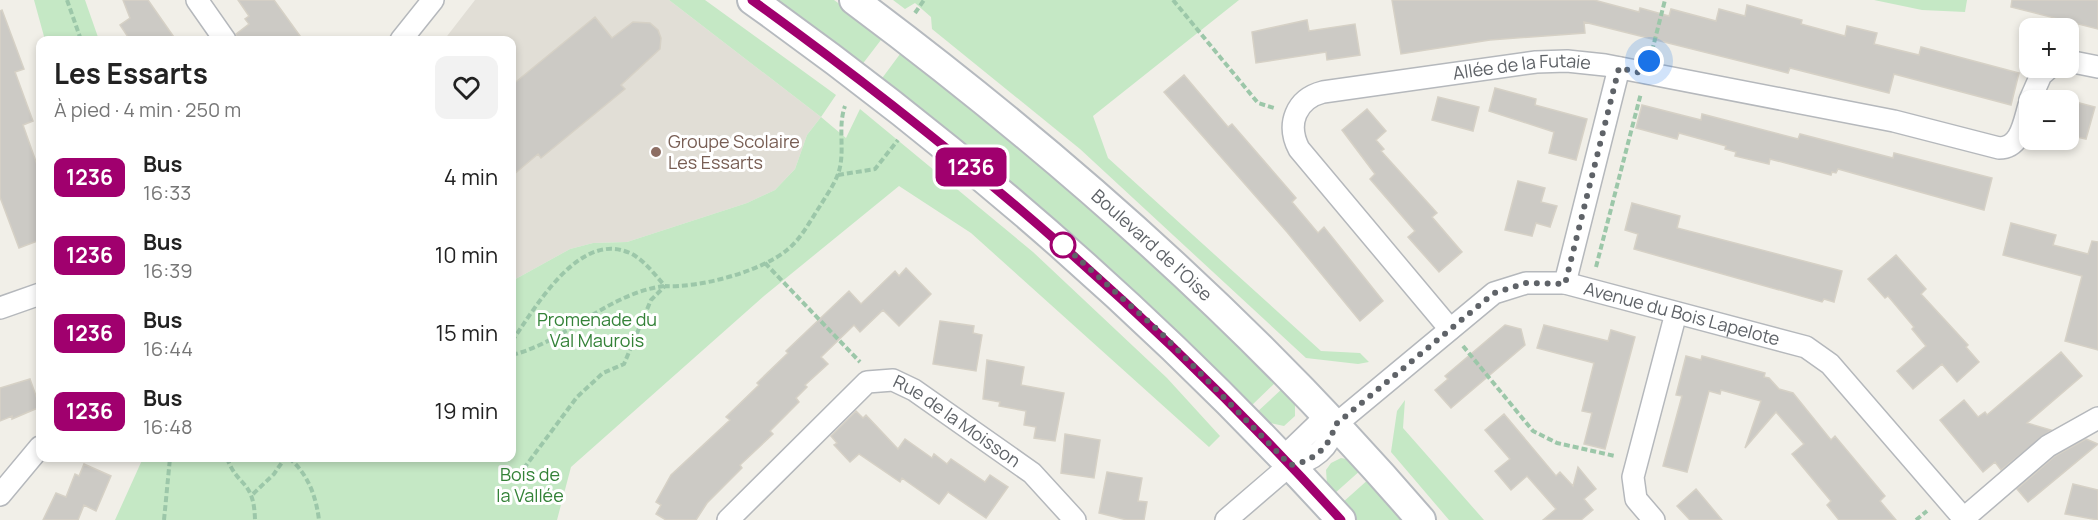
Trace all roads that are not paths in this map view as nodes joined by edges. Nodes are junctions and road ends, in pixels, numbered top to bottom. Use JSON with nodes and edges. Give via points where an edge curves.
{"nodes":[{"id":1,"x":197,"y":0,"type":"edge"},
{"id":2,"x":433,"y":0,"type":"edge"},
{"id":3,"x":752,"y":0,"type":"edge"},
{"id":4,"x":854,"y":0,"type":"edge"},
{"id":5,"x":222,"y":36,"type":"edge"},
{"id":6,"x":404,"y":36,"type":"edge"},
{"id":7,"x":2079,"y":63,"type":"edge"},
{"id":8,"x":2098,"y":67,"type":"edge"},
{"id":9,"x":1619,"y":68,"type":"junction"},
{"id":10,"x":2019,"y":134,"type":"edge"},
{"id":11,"x":1565,"y":284,"type":"junction"},
{"id":12,"x":36,"y":295,"type":"edge"},
{"id":13,"x":1,"y":306,"type":"edge"},
{"id":14,"x":1676,"y":313,"type":"junction"},
{"id":15,"x":1456,"y":337,"type":"junction"},
{"id":16,"x":2098,"y":418,"type":"edge"},
{"id":17,"x":1335,"y":425,"type":"junction"},
{"id":18,"x":36,"y":452,"type":"edge"},
{"id":19,"x":1290,"y":465,"type":"junction"},
{"id":20,"x":0,"y":495,"type":"edge"},
{"id":21,"x":1964,"y":519,"type":"edge"},
{"id":22,"x":728,"y":520,"type":"edge"},
{"id":23,"x":1075,"y":520,"type":"edge"},
{"id":24,"x":1226,"y":520,"type":"edge"},
{"id":25,"x":1341,"y":520,"type":"edge"},
{"id":26,"x":1421,"y":520,"type":"edge"},
{"id":27,"x":1654,"y":520,"type":"edge"}],
"edges":[{"from":1,"to":5,"type":"street"},
{"from":2,"to":6,"type":"street"},
{"from":3,"to":19,"type":"main road","via":[[880,94],[1030,215],[1161,333]]},
{"from":4,"to":17,"type":"main road","name":"Boulevard de l'Oise","via":[[977,95],[1086,187],[1210,301]]},
{"from":7,"to":8,"type":"street"},
{"from":9,"to":10,"type":"street","name":"Allée de la Futaie","via":[[1894,121],[1999,148],[2009,147]]},
{"from":9,"to":11,"type":"street"},
{"from":9,"to":15,"type":"street","name":"Allée de la Futaie","via":[[1536,62],[1323,92],[1308,97],[1300,105],[1293,126],[1299,149]]},
{"from":11,"to":14,"type":"street","name":"Avenue du Bois Lapelote"},
{"from":11,"to":15,"type":"street","name":"Avenue du Bois Lapelote","via":[[1526,283],[1503,290],[1482,302]]},
{"from":12,"to":13,"type":"street"},
{"from":14,"to":21,"type":"street","name":"Avenue du Bois Lapelote","via":[[1796,343],[1818,354]]},
{"from":14,"to":27,"type":"street","via":[[1632,482],[1634,494]]},
{"from":15,"to":17,"type":"street","name":"Avenue du Bois Lapelote"},
{"from":16,"to":21,"type":"street","via":[[2048,446]]},
{"from":17,"to":19,"type":"street","via":[[1331,441],[1306,463]]},
{"from":17,"to":26,"type":"main road","name":"Boulevard de l'Oise"},
{"from":18,"to":20,"type":"street"},
{"from":19,"to":24,"type":"street"},
{"from":19,"to":25,"type":"main road"},
{"from":22,"to":23,"type":"street","name":"Rue de la Moisson","via":[[867,382],[893,380],[915,390],[1032,473]]}]}
